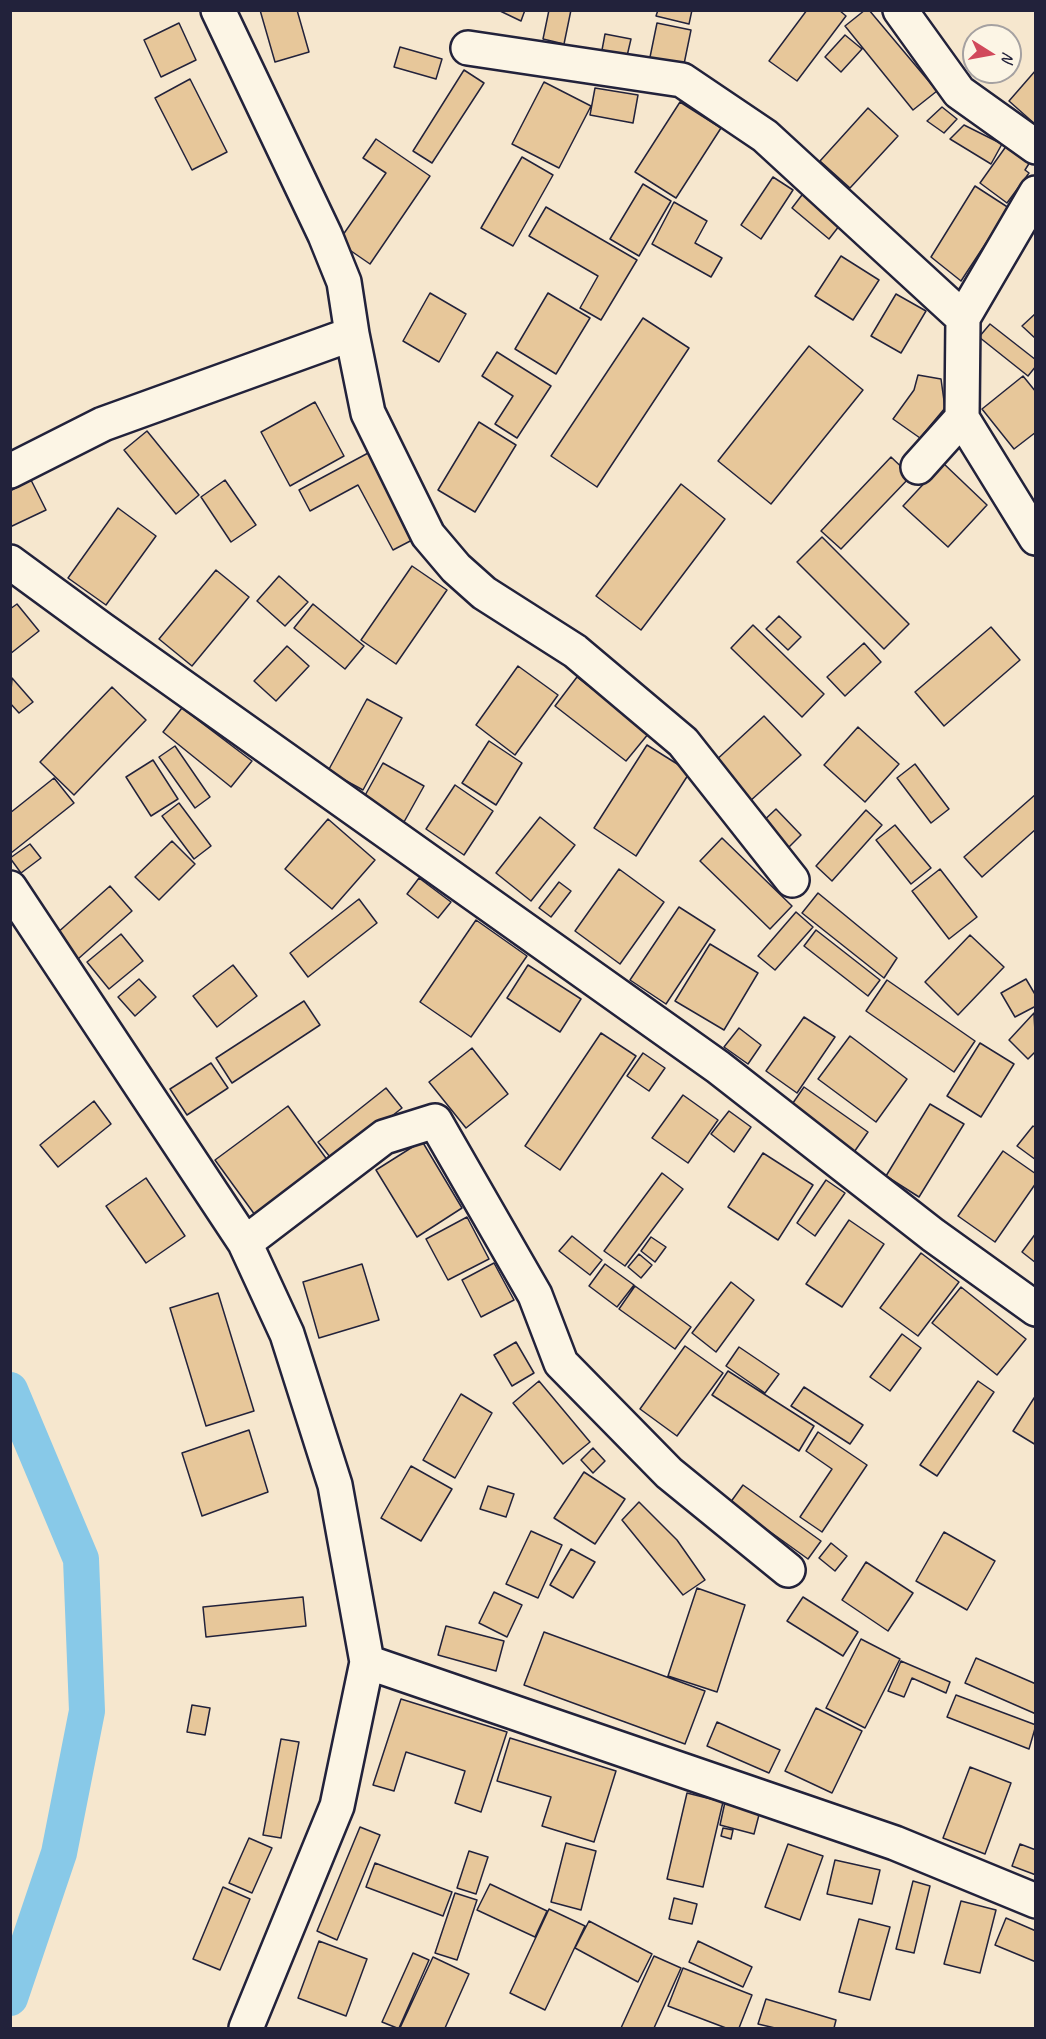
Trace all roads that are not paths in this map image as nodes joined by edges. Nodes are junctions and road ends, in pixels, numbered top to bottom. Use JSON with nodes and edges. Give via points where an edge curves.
{"nodes":[{"id":1,"x":218,"y":10,"type":"edge"},
{"id":2,"x":900,"y":10,"type":"edge"},
{"id":3,"x":468,"y":48,"type":"dead end"},
{"id":4,"x":1035,"y":147,"type":"edge"},
{"id":5,"x":1035,"y":193,"type":"edge"},
{"id":6,"x":963,"y":318,"type":"junction"},
{"id":7,"x":352,"y":333,"type":"junction"},
{"id":8,"x":962,"y":418,"type":"junction"},
{"id":9,"x":918,"y":467,"type":"dead end"},
{"id":10,"x":10,"y":471,"type":"edge"},
{"id":11,"x":1035,"y":538,"type":"edge"},
{"id":12,"x":10,"y":562,"type":"edge"},
{"id":13,"x":792,"y":880,"type":"dead end"},
{"id":14,"x":10,"y":888,"type":"edge"},
{"id":15,"x":245,"y":1243,"type":"junction"},
{"id":16,"x":1035,"y":1309,"type":"edge"},
{"id":17,"x":788,"y":1570,"type":"dead end"},
{"id":18,"x":367,"y":1662,"type":"junction"},
{"id":19,"x":1035,"y":1901,"type":"edge"},
{"id":20,"x":252,"y":2027,"type":"edge"}],
"edges":[{"from":1,"to":7,"type":"street","via":[[320,224],[344,282]]},
{"from":2,"to":4,"type":"street","via":[[959,92]]},
{"from":3,"to":6,"type":"street","via":[[682,80],[765,136]]},
{"from":5,"to":6,"type":"street"},
{"from":6,"to":8,"type":"street"},
{"from":7,"to":10,"type":"street","via":[[103,424]]},
{"from":7,"to":13,"type":"street","via":[[368,413],[428,535],[484,593],[575,651],[683,742]]},
{"from":8,"to":9,"type":"street"},
{"from":8,"to":11,"type":"street"},
{"from":12,"to":16,"type":"street","via":[[718,1067],[933,1235]]},
{"from":14,"to":15,"type":"street"},
{"from":15,"to":17,"type":"street","via":[[384,1137],[435,1121],[535,1295],[561,1363],[669,1473]]},
{"from":15,"to":18,"type":"street","via":[[287,1334],[335,1485]]},
{"from":18,"to":19,"type":"street","via":[[895,1843]]},
{"from":18,"to":20,"type":"street","via":[[337,1806]]}]}
